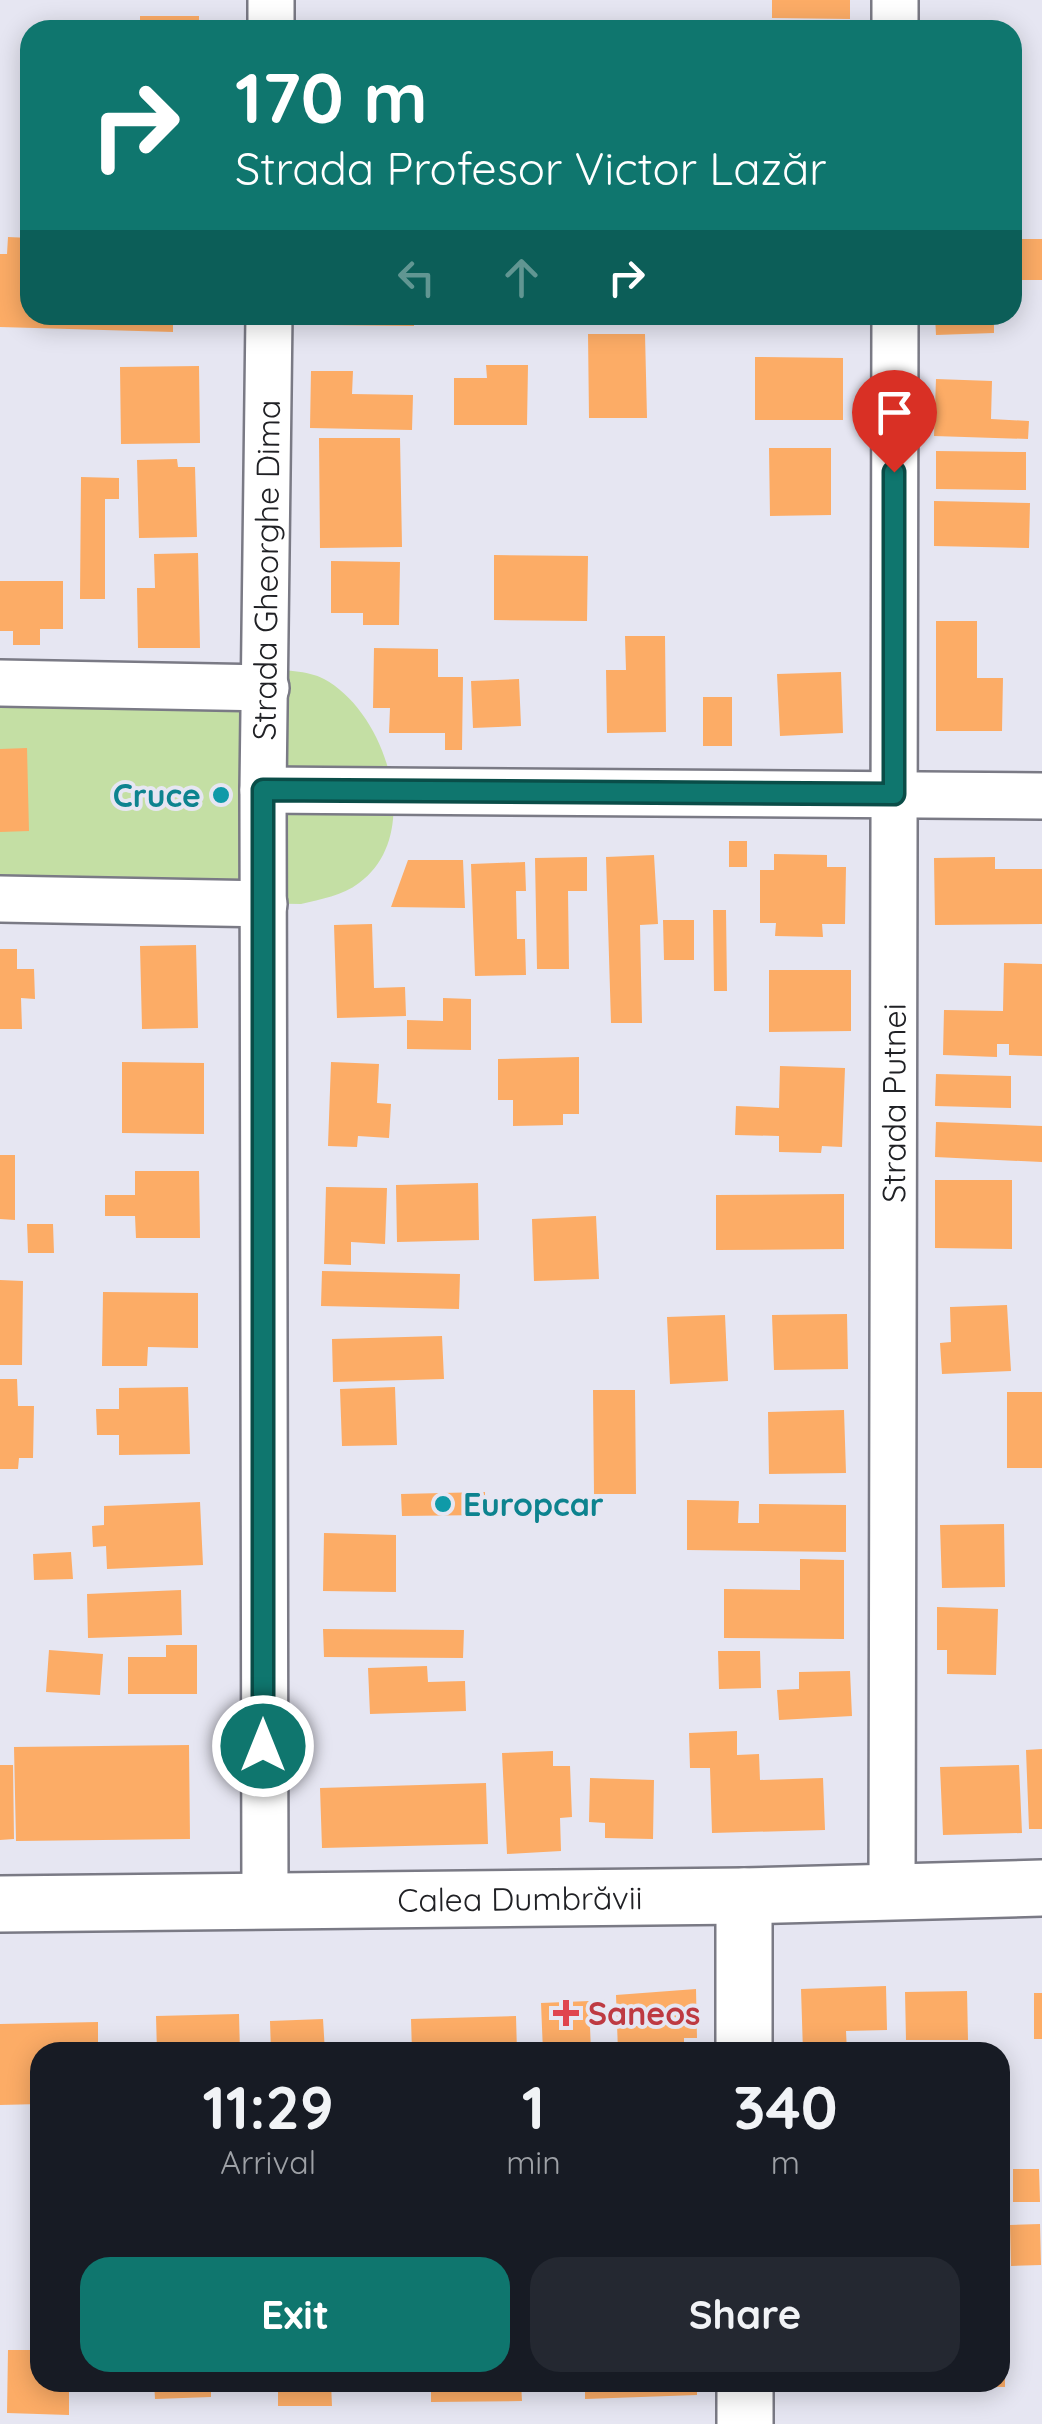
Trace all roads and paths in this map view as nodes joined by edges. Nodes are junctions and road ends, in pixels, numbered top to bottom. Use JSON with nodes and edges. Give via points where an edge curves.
{"nodes":[{"id":1,"x":268,"y":325,"type":"edge"},
{"id":2,"x":895,"y":325,"type":"edge"},
{"id":3,"x":0,"y":683,"type":"edge"},
{"id":4,"x":266,"y":688,"type":"junction"},
{"id":5,"x":263,"y":790,"type":"junction"},
{"id":6,"x":894,"y":794,"type":"junction"},
{"id":7,"x":1042,"y":796,"type":"edge"},
{"id":8,"x":0,"y":899,"type":"edge"},
{"id":9,"x":264,"y":904,"type":"junction"},
{"id":10,"x":1042,"y":1888,"type":"edge"},
{"id":11,"x":892,"y":1891,"type":"junction"},
{"id":12,"x":744,"y":1896,"type":"junction"},
{"id":13,"x":265,"y":1902,"type":"junction"},
{"id":14,"x":0,"y":1904,"type":"edge"},
{"id":15,"x":744,"y":2042,"type":"edge"},
{"id":16,"x":745,"y":2392,"type":"edge"},
{"id":17,"x":745,"y":2424,"type":"edge"}],
"edges":[{"from":1,"to":4,"type":"street","name":"Strada Gheorghe Dima"},
{"from":2,"to":6,"type":"street","name":"Strada Putnei"},
{"from":3,"to":4,"type":"street"},
{"from":4,"to":5,"type":"street","name":"Strada Gheorghe Dima"},
{"from":5,"to":6,"type":"street"},
{"from":5,"to":9,"type":"street","name":"Strada Gheorghe Dima"},
{"from":6,"to":7,"type":"street"},
{"from":6,"to":11,"type":"street","name":"Strada Putnei"},
{"from":8,"to":9,"type":"street"},
{"from":9,"to":13,"type":"street","name":"Strada Gheorghe Dima"},
{"from":10,"to":11,"type":"main road","name":"Calea Dumbrăvii"},
{"from":11,"to":12,"type":"main road","name":"Calea Dumbrăvii"},
{"from":12,"to":13,"type":"main road","name":"Calea Dumbrăvii"},
{"from":12,"to":15,"type":"main road"},
{"from":13,"to":14,"type":"main road","name":"Calea Dumbrăvii"},
{"from":16,"to":17,"type":"main road"}]}
